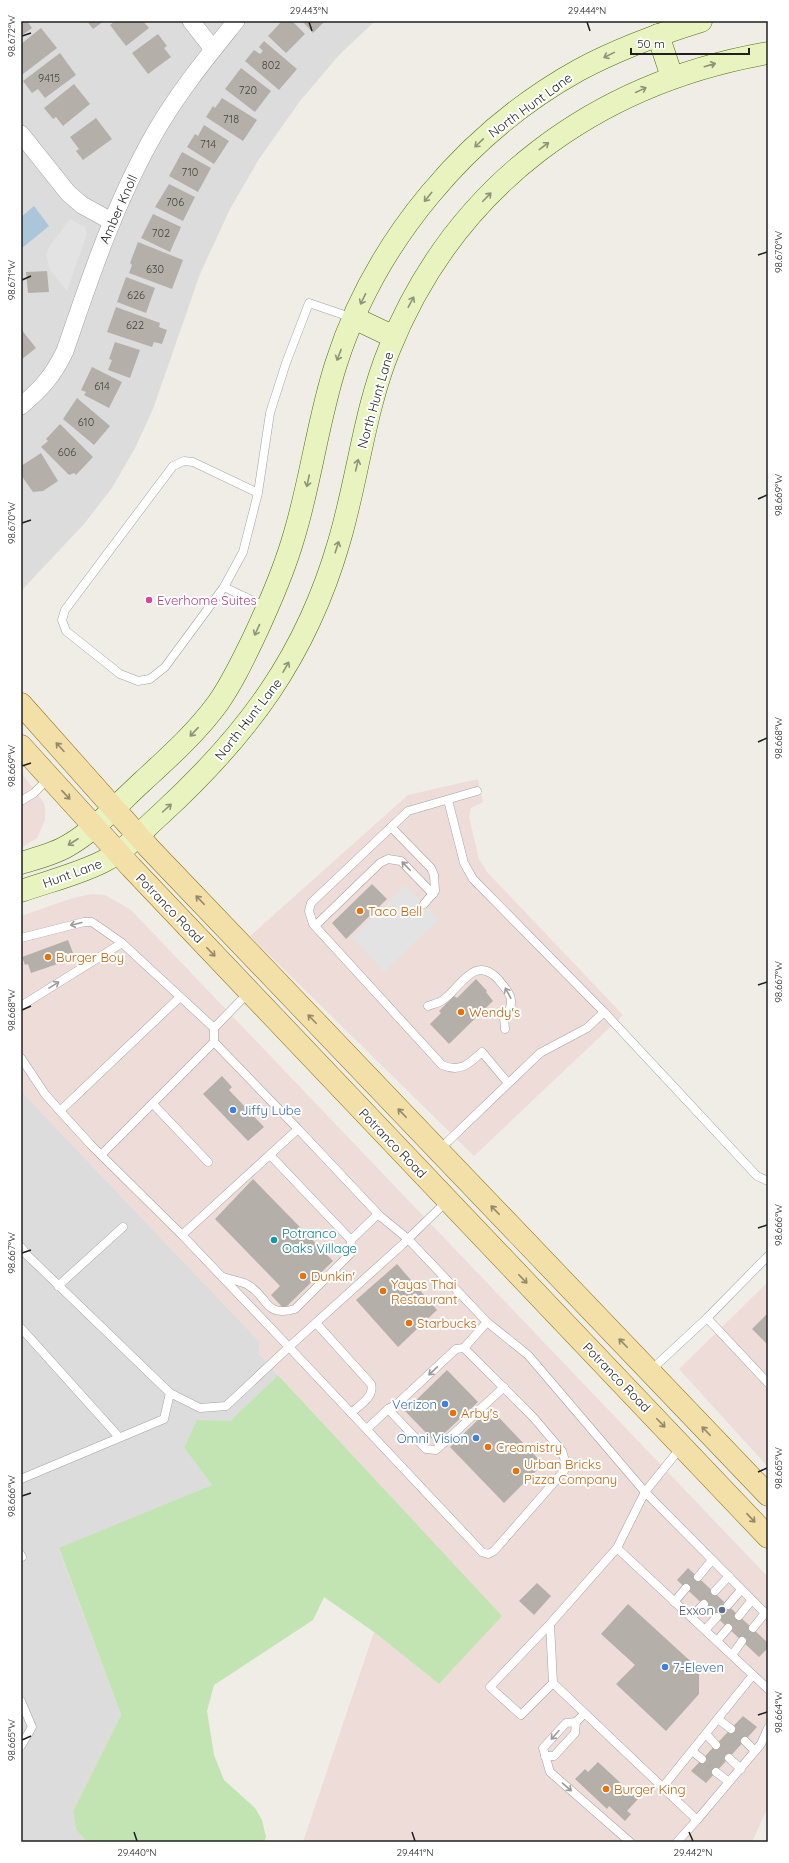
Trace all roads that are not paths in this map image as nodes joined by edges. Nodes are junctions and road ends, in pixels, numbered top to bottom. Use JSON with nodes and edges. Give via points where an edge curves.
{"nodes":[{"id":1,"x":191,"y":21,"type":"edge"},
{"id":2,"x":236,"y":21,"type":"edge"},
{"id":3,"x":701,"y":21,"type":"edge"},
{"id":4,"x":657,"y":32,"type":"junction"},
{"id":5,"x":213,"y":50,"type":"junction"},
{"id":6,"x":768,"y":53,"type":"edge"},
{"id":7,"x":672,"y":77,"type":"junction"},
{"id":8,"x":21,"y":134,"type":"edge"},
{"id":9,"x":111,"y":221,"type":"junction"},
{"id":10,"x":354,"y":318,"type":"junction"},
{"id":11,"x":394,"y":337,"type":"junction"},
{"id":12,"x":21,"y":406,"type":"edge"},
{"id":13,"x":258,"y":493,"type":"junction"},
{"id":14,"x":224,"y":587,"type":"junction"},
{"id":15,"x":267,"y":608,"type":"junction"},
{"id":16,"x":21,"y":704,"type":"edge"},
{"id":17,"x":21,"y":746,"type":"edge"},
{"id":18,"x":50,"y":778,"type":"junction"},
{"id":19,"x":477,"y":791,"type":"dead end"},
{"id":20,"x":448,"y":800,"type":"junction"},
{"id":21,"x":21,"y":801,"type":"edge"},
{"id":22,"x":114,"y":808,"type":"junction"},
{"id":23,"x":94,"y":826,"type":"junction"},
{"id":24,"x":391,"y":827,"type":"junction"},
{"id":25,"x":138,"y":834,"type":"junction"},
{"id":26,"x":118,"y":852,"type":"junction"},
{"id":27,"x":21,"y":863,"type":"edge"},
{"id":28,"x":21,"y":890,"type":"edge"},
{"id":29,"x":433,"y":894,"type":"junction"},
{"id":30,"x":424,"y":904,"type":"dead end"},
{"id":31,"x":315,"y":926,"type":"junction"},
{"id":32,"x":21,"y":938,"type":"edge"},
{"id":33,"x":122,"y":943,"type":"junction"},
{"id":34,"x":249,"y":991,"type":"junction"},
{"id":35,"x":180,"y":997,"type":"junction"},
{"id":36,"x":21,"y":1006,"type":"edge"},
{"id":37,"x":428,"y":1006,"type":"dead end"},
{"id":38,"x":604,"y":1012,"type":"junction"},
{"id":39,"x":214,"y":1028,"type":"junction"},
{"id":40,"x":505,"y":1029,"type":"dead end"},
{"id":41,"x":214,"y":1042,"type":"junction"},
{"id":42,"x":307,"y":1053,"type":"junction"},
{"id":43,"x":21,"y":1058,"type":"edge"},
{"id":44,"x":508,"y":1083,"type":"junction"},
{"id":45,"x":153,"y":1104,"type":"junction"},
{"id":46,"x":60,"y":1111,"type":"junction"},
{"id":47,"x":298,"y":1129,"type":"junction"},
{"id":48,"x":438,"y":1151,"type":"junction"},
{"id":49,"x":102,"y":1155,"type":"junction"},
{"id":50,"x":270,"y":1155,"type":"junction"},
{"id":51,"x":208,"y":1162,"type":"dead end"},
{"id":52,"x":768,"y":1181,"type":"edge"},
{"id":53,"x":448,"y":1200,"type":"junction"},
{"id":54,"x":378,"y":1214,"type":"junction"},
{"id":55,"x":123,"y":1227,"type":"dead end"},
{"id":56,"x":182,"y":1235,"type":"junction"},
{"id":57,"x":408,"y":1239,"type":"junction"},
{"id":58,"x":351,"y":1240,"type":"junction"},
{"id":59,"x":21,"y":1247,"type":"edge"},
{"id":60,"x":768,"y":1256,"type":"edge"},
{"id":61,"x":223,"y":1277,"type":"junction"},
{"id":62,"x":58,"y":1286,"type":"junction"},
{"id":63,"x":576,"y":1294,"type":"junction"},
{"id":64,"x":707,"y":1318,"type":"junction"},
{"id":65,"x":487,"y":1322,"type":"junction"},
{"id":66,"x":316,"y":1323,"type":"junction"},
{"id":67,"x":21,"y":1328,"type":"edge"},
{"id":68,"x":289,"y":1347,"type":"junction"},
{"id":69,"x":464,"y":1348,"type":"junction"},
{"id":70,"x":650,"y":1371,"type":"junction"},
{"id":71,"x":768,"y":1383,"type":"edge"},
{"id":72,"x":504,"y":1387,"type":"junction"},
{"id":73,"x":170,"y":1393,"type":"junction"},
{"id":74,"x":388,"y":1409,"type":"junction"},
{"id":75,"x":351,"y":1413,"type":"junction"},
{"id":76,"x":367,"y":1429,"type":"junction"},
{"id":77,"x":119,"y":1437,"type":"junction"},
{"id":78,"x":683,"y":1446,"type":"junction"},
{"id":79,"x":21,"y":1479,"type":"edge"},
{"id":80,"x":645,"y":1492,"type":"junction"},
{"id":81,"x":768,"y":1495,"type":"edge"},
{"id":82,"x":768,"y":1537,"type":"edge"},
{"id":83,"x":616,"y":1548,"type":"junction"},
{"id":84,"x":712,"y":1560,"type":"junction"},
{"id":85,"x":698,"y":1576,"type":"dead end"},
{"id":86,"x":729,"y":1576,"type":"junction"},
{"id":87,"x":686,"y":1588,"type":"dead end"},
{"id":88,"x":742,"y":1590,"type":"junction"},
{"id":89,"x":715,"y":1591,"type":"dead end"},
{"id":90,"x":752,"y":1600,"type":"junction"},
{"id":91,"x":674,"y":1602,"type":"junction"},
{"id":92,"x":704,"y":1604,"type":"dead end"},
{"id":93,"x":728,"y":1605,"type":"dead end"},
{"id":94,"x":766,"y":1615,"type":"edge"},
{"id":95,"x":739,"y":1616,"type":"dead end"},
{"id":96,"x":691,"y":1617,"type":"junction"},
{"id":97,"x":717,"y":1617,"type":"dead end"},
{"id":98,"x":550,"y":1624,"type":"junction"},
{"id":99,"x":728,"y":1628,"type":"dead end"},
{"id":100,"x":753,"y":1628,"type":"dead end"},
{"id":101,"x":705,"y":1630,"type":"junction"},
{"id":102,"x":717,"y":1641,"type":"junction"},
{"id":103,"x":742,"y":1641,"type":"dead end"},
{"id":104,"x":732,"y":1655,"type":"junction"},
{"id":105,"x":753,"y":1675,"type":"junction"},
{"id":106,"x":553,"y":1683,"type":"junction"},
{"id":107,"x":768,"y":1689,"type":"edge"},
{"id":108,"x":21,"y":1701,"type":"edge"},
{"id":109,"x":584,"y":1714,"type":"junction"},
{"id":110,"x":718,"y":1718,"type":"junction"},
{"id":111,"x":576,"y":1722,"type":"junction"},
{"id":112,"x":768,"y":1728,"type":"edge"},
{"id":113,"x":731,"y":1729,"type":"dead end"},
{"id":114,"x":706,"y":1734,"type":"junction"},
{"id":115,"x":744,"y":1741,"type":"dead end"},
{"id":116,"x":716,"y":1745,"type":"dead end"},
{"id":117,"x":21,"y":1746,"type":"edge"},
{"id":118,"x":692,"y":1751,"type":"junction"},
{"id":119,"x":755,"y":1751,"type":"junction"},
{"id":120,"x":545,"y":1756,"type":"junction"},
{"id":121,"x":729,"y":1758,"type":"dead end"},
{"id":122,"x":702,"y":1760,"type":"dead end"},
{"id":123,"x":741,"y":1769,"type":"junction"},
{"id":124,"x":716,"y":1772,"type":"dead end"},
{"id":125,"x":729,"y":1782,"type":"junction"},
{"id":126,"x":662,"y":1788,"type":"junction"},
{"id":127,"x":697,"y":1820,"type":"junction"},
{"id":128,"x":630,"y":1842,"type":"edge"},
{"id":129,"x":677,"y":1842,"type":"edge"}],
"edges":[{"from":1,"to":5,"type":"street"},
{"from":2,"to":5,"type":"street","name":"Amber Knoll"},
{"from":3,"to":4,"type":"main road","name":"North Hunt Lane"},
{"from":4,"to":7,"type":"main road"},
{"from":4,"to":10,"type":"main road","name":"North Hunt Lane","one_way":true,"via":[[558,83],[487,135],[444,178],[410,220],[387,254]]},
{"from":5,"to":9,"type":"street","name":"Amber Knoll","via":[[157,130],[140,159]]},
{"from":7,"to":6,"type":"main road","name":"North Hunt Lane","one_way":true},
{"from":11,"to":7,"type":"main road","name":"North Hunt Lane","one_way":true,"via":[[426,276],[448,244],[474,211],[514,170],[581,121],[631,94]]},
{"from":8,"to":9,"type":"street","via":[[68,193]]},
{"from":9,"to":12,"type":"street","name":"Amber Knoll","via":[[65,351],[46,383]]},
{"from":10,"to":11,"type":"main road"},
{"from":10,"to":13,"type":"lane","via":[[309,303],[270,413]]},
{"from":10,"to":15,"type":"main road","name":"North Hunt Lane","one_way":true,"via":[[330,384],[294,536]]},
{"from":25,"to":11,"type":"main road","name":"North Hunt Lane","one_way":true,"via":[[235,739],[268,695],[304,635],[323,591],[340,540],[373,396]]},
{"from":13,"to":14,"type":"lane","via":[[243,552]]},
{"from":13,"to":14,"type":"lane","via":[[193,462],[184,461],[173,466],[65,610],[62,620],[66,631],[120,674],[138,681],[150,679],[165,667]]},
{"from":14,"to":15,"type":"lane"},
{"from":15,"to":22,"type":"main road","name":"North Hunt Lane","one_way":true,"via":[[219,702],[181,746]]},
{"from":22,"to":16,"type":"main road","name":"Potranco Road","one_way":true},
{"from":17,"to":18,"type":"main road","name":"Potranco Road"},
{"from":18,"to":21,"type":"lane"},
{"from":18,"to":23,"type":"main road","name":"Potranco Road","one_way":true},
{"from":19,"to":20,"type":"lane"},
{"from":20,"to":24,"type":"lane","via":[[408,811]]},
{"from":20,"to":38,"type":"lane","via":[[464,863],[473,879]]},
{"from":22,"to":23,"type":"main road","name":"Hunt Lane"},
{"from":22,"to":25,"type":"main road","name":"Potranco Road"},
{"from":23,"to":26,"type":"main road","name":"Potranco Road"},
{"from":23,"to":27,"type":"main road","name":"Hunt Lane","one_way":true,"via":[[66,847]]},
{"from":24,"to":29,"type":"lane","via":[[431,868],[436,882]]},
{"from":24,"to":31,"type":"lane","via":[[311,903],[310,918]]},
{"from":25,"to":26,"type":"main road","name":"Hunt Lane"},
{"from":48,"to":25,"type":"main road","name":"Potranco Road","one_way":true},
{"from":26,"to":28,"type":"main road","name":"Hunt Lane","via":[[107,860],[83,870]]},
{"from":26,"to":34,"type":"main road","name":"Potranco Road","one_way":true},
{"from":29,"to":30,"type":"lane"},
{"from":29,"to":31,"type":"lane","one_way":true,"via":[[401,861],[388,859],[380,863]]},
{"from":31,"to":44,"type":"lane","via":[[442,1065],[462,1068],[482,1052]]},
{"from":33,"to":32,"type":"lane","one_way":true,"via":[[92,922]]},
{"from":33,"to":35,"type":"lane"},
{"from":36,"to":33,"type":"lane","one_way":true},
{"from":34,"to":39,"type":"lane"},
{"from":34,"to":42,"type":"main road","name":"Potranco Road"},
{"from":35,"to":39,"type":"lane"},
{"from":35,"to":46,"type":"lane"},
{"from":40,"to":37,"type":"lane","one_way":true,"via":[[504,1018],[510,1011],[511,999],[506,988],[488,971],[470,974],[442,1000]]},
{"from":38,"to":44,"type":"lane","via":[[587,1028],[540,1053]]},
{"from":38,"to":52,"type":"lane","via":[[757,1176]]},
{"from":39,"to":41,"type":"lane"},
{"from":41,"to":45,"type":"lane"},
{"from":41,"to":47,"type":"lane"},
{"from":42,"to":48,"type":"main road","via":[[320,1056],[336,1066],[415,1147],[426,1155]]},
{"from":42,"to":53,"type":"main road","name":"Potranco Road"},
{"from":43,"to":46,"type":"lane","via":[[45,1094]]},
{"from":44,"to":48,"type":"lane"},
{"from":45,"to":49,"type":"lane"},
{"from":45,"to":51,"type":"lane"},
{"from":46,"to":49,"type":"lane"},
{"from":47,"to":50,"type":"lane"},
{"from":47,"to":54,"type":"lane"},
{"from":63,"to":48,"type":"main road","name":"Potranco Road","one_way":true},
{"from":49,"to":56,"type":"lane"},
{"from":50,"to":56,"type":"lane"},
{"from":50,"to":58,"type":"lane"},
{"from":53,"to":57,"type":"lane"},
{"from":53,"to":63,"type":"main road","via":[[456,1198],[465,1201],[541,1278],[562,1292]]},
{"from":53,"to":78,"type":"main road","name":"Potranco Road","one_way":true},
{"from":54,"to":57,"type":"lane"},
{"from":54,"to":58,"type":"lane"},
{"from":55,"to":62,"type":"lane"},
{"from":56,"to":61,"type":"lane"},
{"from":57,"to":65,"type":"lane"},
{"from":57,"to":66,"type":"lane"},
{"from":58,"to":61,"type":"lane","via":[[350,1254],[295,1309],[283,1312],[271,1308],[248,1285]]},
{"from":59,"to":62,"type":"lane"},
{"from":60,"to":64,"type":"lane"},
{"from":61,"to":68,"type":"lane"},
{"from":62,"to":73,"type":"lane"},
{"from":70,"to":63,"type":"main road","name":"Potranco Road","one_way":true},
{"from":64,"to":70,"type":"lane"},
{"from":64,"to":71,"type":"lane"},
{"from":65,"to":69,"type":"lane"},
{"from":65,"to":80,"type":"lane","via":[[528,1355]]},
{"from":66,"to":68,"type":"lane"},
{"from":66,"to":75,"type":"lane","via":[[373,1389]]},
{"from":67,"to":77,"type":"lane"},
{"from":68,"to":73,"type":"lane","via":[[226,1406],[200,1408]]},
{"from":68,"to":75,"type":"lane"},
{"from":69,"to":72,"type":"lane"},
{"from":69,"to":74,"type":"lane","one_way":true,"via":[[456,1350],[397,1404]]},
{"from":81,"to":70,"type":"main road","name":"Potranco Road","one_way":true},
{"from":72,"to":74,"type":"lane","via":[[436,1450],[426,1448]]},
{"from":72,"to":76,"type":"lane","via":[[533,1416],[562,1451],[565,1461],[564,1471],[494,1551],[488,1554],[482,1552]]},
{"from":73,"to":77,"type":"lane","via":[[164,1419]]},
{"from":74,"to":76,"type":"lane"},
{"from":75,"to":76,"type":"lane"},
{"from":77,"to":79,"type":"lane"},
{"from":78,"to":80,"type":"lane"},
{"from":78,"to":82,"type":"main road","name":"Potranco Road","one_way":true},
{"from":80,"to":83,"type":"lane"},
{"from":80,"to":84,"type":"lane"},
{"from":83,"to":91,"type":"lane"},
{"from":83,"to":98,"type":"lane"},
{"from":84,"to":85,"type":"lane"},
{"from":84,"to":86,"type":"lane"},
{"from":86,"to":88,"type":"lane"},
{"from":86,"to":89,"type":"lane"},
{"from":87,"to":91,"type":"lane"},
{"from":88,"to":90,"type":"lane"},
{"from":88,"to":93,"type":"lane"},
{"from":90,"to":94,"type":"lane"},
{"from":90,"to":95,"type":"lane"},
{"from":91,"to":96,"type":"lane"},
{"from":92,"to":96,"type":"lane"},
{"from":94,"to":100,"type":"lane"},
{"from":96,"to":101,"type":"lane"},
{"from":97,"to":101,"type":"lane"},
{"from":98,"to":106,"type":"lane"},
{"from":98,"to":106,"type":"lane","via":[[490,1687],[521,1715]]},
{"from":99,"to":102,"type":"lane"},
{"from":101,"to":102,"type":"lane"},
{"from":102,"to":104,"type":"lane"},
{"from":103,"to":104,"type":"lane"},
{"from":104,"to":105,"type":"lane"},
{"from":105,"to":107,"type":"lane"},
{"from":105,"to":110,"type":"lane"},
{"from":106,"to":109,"type":"lane"},
{"from":108,"to":117,"type":"lane","via":[[32,1727]]},
{"from":109,"to":111,"type":"lane"},
{"from":109,"to":126,"type":"lane"},
{"from":110,"to":113,"type":"lane"},
{"from":110,"to":114,"type":"lane"},
{"from":111,"to":120,"type":"lane","via":[[575,1733],[554,1756]]},
{"from":111,"to":120,"type":"lane","one_way":true,"via":[[566,1723],[543,1748]]},
{"from":112,"to":119,"type":"lane"},
{"from":114,"to":116,"type":"lane"},
{"from":114,"to":118,"type":"lane"},
{"from":115,"to":119,"type":"lane"},
{"from":118,"to":122,"type":"lane"},
{"from":118,"to":126,"type":"lane"},
{"from":119,"to":123,"type":"lane"},
{"from":120,"to":128,"type":"lane","one_way":true,"via":[[550,1772]]},
{"from":121,"to":123,"type":"lane"},
{"from":123,"to":125,"type":"lane"},
{"from":124,"to":125,"type":"lane"},
{"from":125,"to":127,"type":"lane"},
{"from":126,"to":127,"type":"lane"},
{"from":127,"to":129,"type":"lane"}]}
